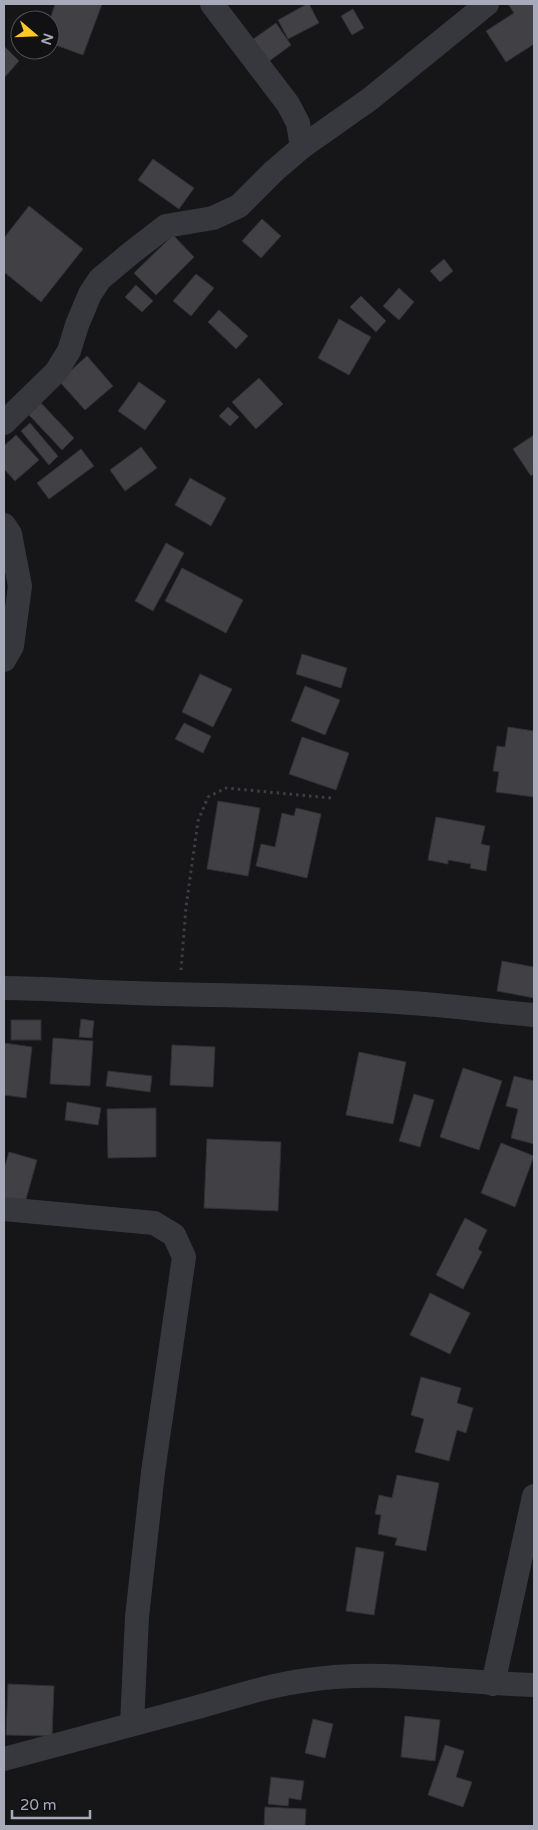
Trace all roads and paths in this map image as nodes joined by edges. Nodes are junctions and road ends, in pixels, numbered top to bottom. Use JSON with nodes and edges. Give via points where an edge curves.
{"nodes":[{"id":1,"x":212,"y":4,"type":"edge"},
{"id":2,"x":487,"y":4,"type":"edge"},
{"id":3,"x":302,"y":147,"type":"junction"},
{"id":4,"x":4,"y":423,"type":"edge"},
{"id":5,"x":4,"y":525,"type":"edge"},
{"id":6,"x":4,"y":660,"type":"edge"},
{"id":7,"x":331,"y":798,"type":"dead end"},
{"id":8,"x":4,"y":988,"type":"edge"},
{"id":9,"x":180,"y":993,"type":"junction"},
{"id":10,"x":534,"y":1015,"type":"edge"},
{"id":11,"x":4,"y":1209,"type":"edge"},
{"id":12,"x":534,"y":1496,"type":"edge"},
{"id":13,"x":493,"y":1684,"type":"junction"},
{"id":14,"x":534,"y":1685,"type":"edge"},
{"id":15,"x":132,"y":1724,"type":"junction"},
{"id":16,"x":4,"y":1759,"type":"edge"}],
"edges":[{"from":1,"to":3,"type":"street","via":[[288,104],[298,123]]},
{"from":2,"to":3,"type":"street","via":[[370,99]]},
{"from":3,"to":4,"type":"street","via":[[239,206],[213,218],[166,226],[100,280],[90,294],[69,351],[56,372]]},
{"from":5,"to":6,"type":"street","via":[[10,534],[20,586],[12,646]]},
{"from":7,"to":9,"type":"path","via":[[226,788],[208,797],[198,820],[192,860]]},
{"from":8,"to":9,"type":"street"},
{"from":9,"to":10,"type":"street","via":[[424,1004]]},
{"from":11,"to":15,"type":"street","via":[[154,1223],[174,1235],[184,1256],[152,1482],[137,1617]]},
{"from":12,"to":13,"type":"street"},
{"from":13,"to":14,"type":"street"},
{"from":13,"to":15,"type":"street","via":[[407,1676],[307,1680]]},
{"from":15,"to":16,"type":"street"}]}
